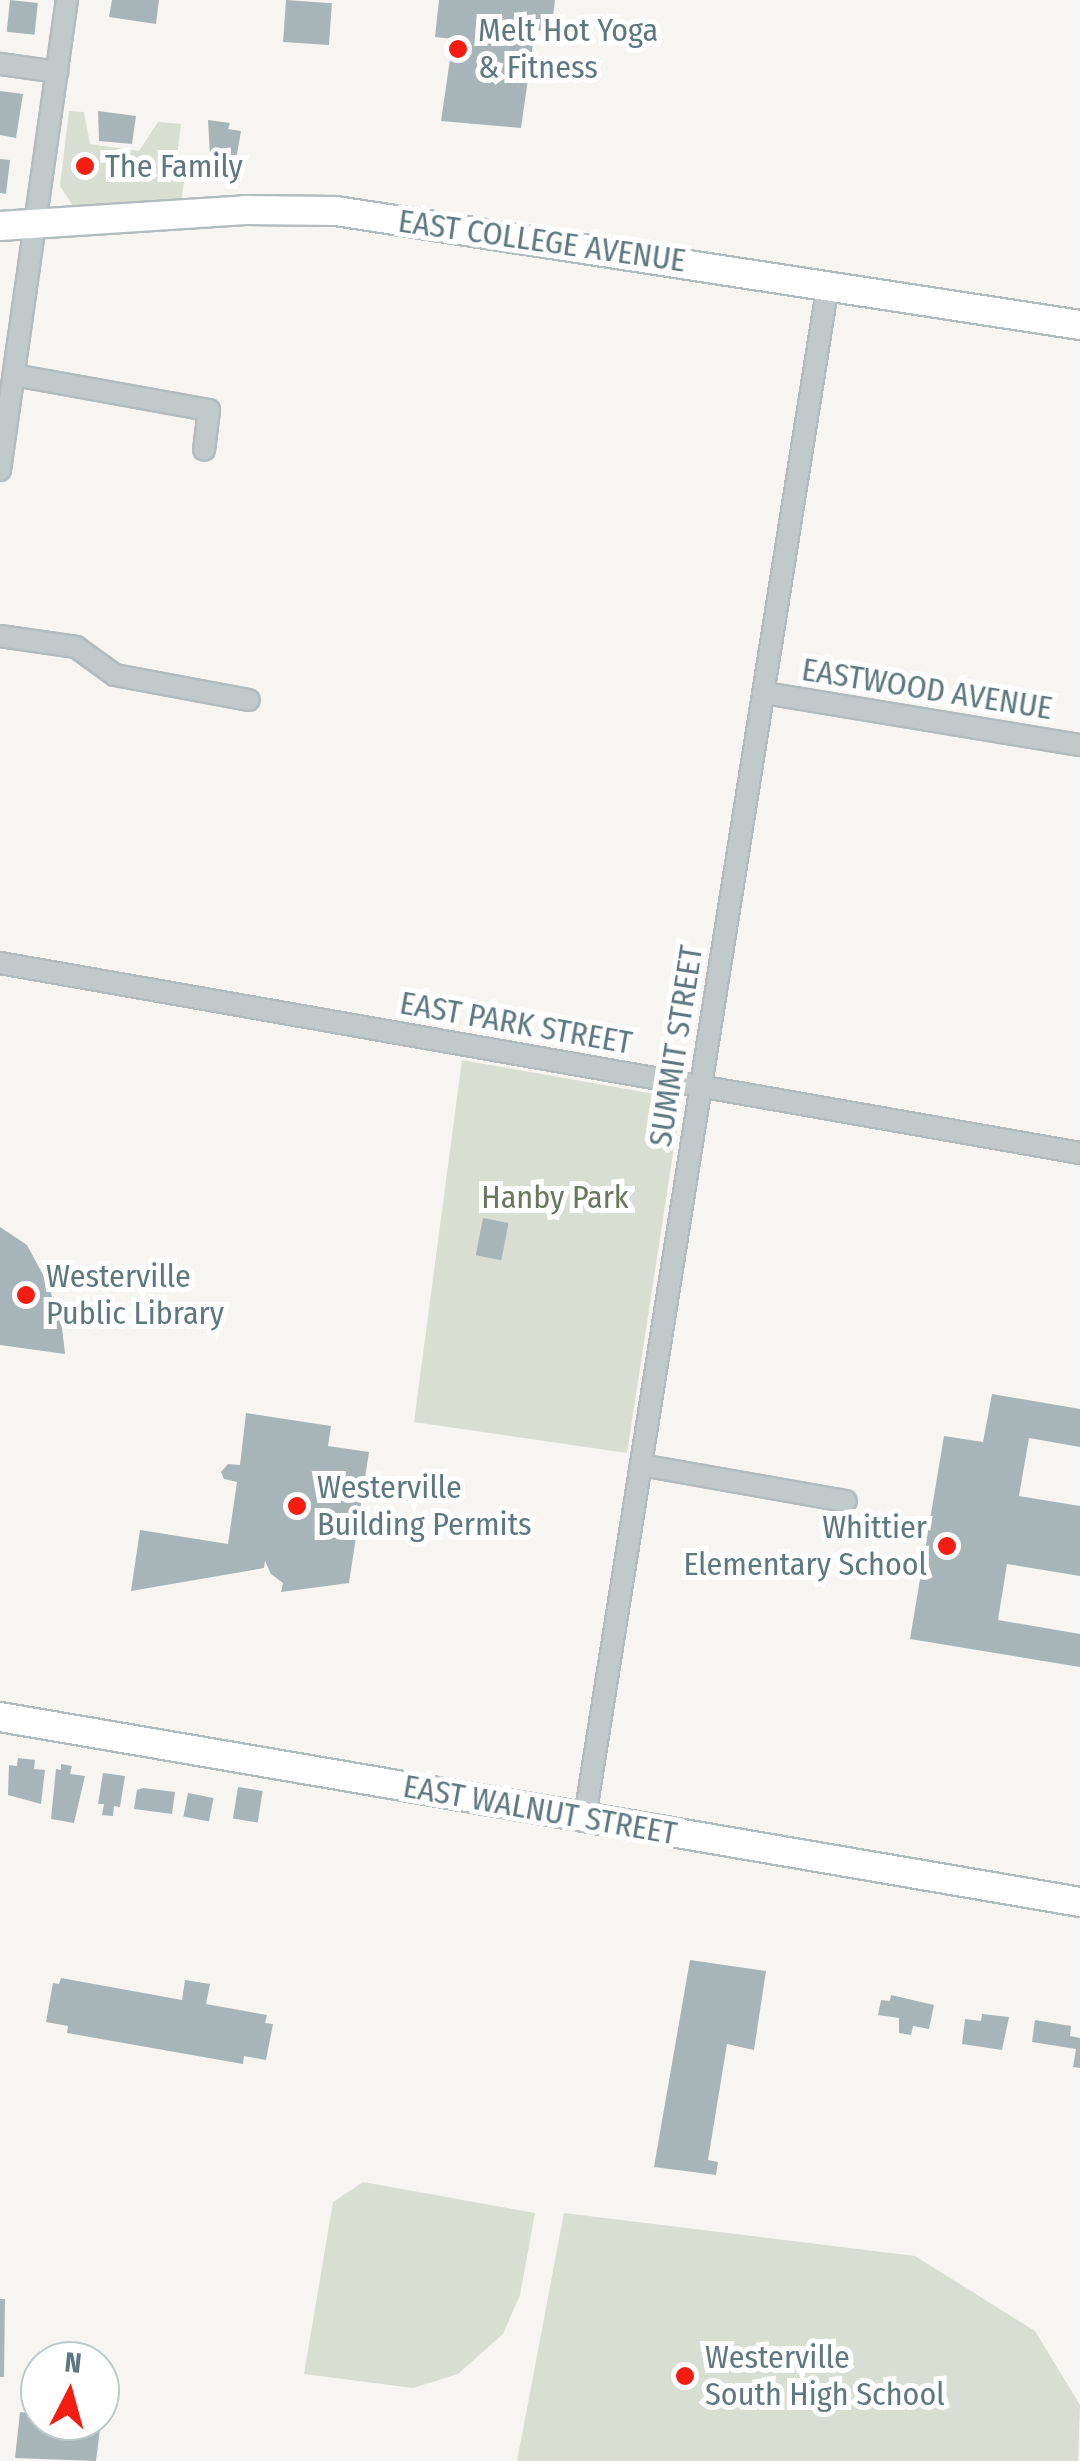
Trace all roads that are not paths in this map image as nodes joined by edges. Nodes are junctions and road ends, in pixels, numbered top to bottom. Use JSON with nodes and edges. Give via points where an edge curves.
{"nodes":[{"id":1,"x":67,"y":0,"type":"edge"},
{"id":2,"x":0,"y":64,"type":"edge"},
{"id":3,"x":57,"y":72,"type":"junction"},
{"id":4,"x":35,"y":224,"type":"junction"},
{"id":5,"x":0,"y":226,"type":"edge"},
{"id":6,"x":828,"y":284,"type":"junction"},
{"id":7,"x":1080,"y":325,"type":"edge"},
{"id":8,"x":14,"y":375,"type":"junction"},
{"id":9,"x":204,"y":450,"type":"dead end"},
{"id":10,"x":0,"y":470,"type":"edge"},
{"id":11,"x":0,"y":636,"type":"edge"},
{"id":12,"x":765,"y":693,"type":"junction"},
{"id":13,"x":249,"y":700,"type":"dead end"},
{"id":14,"x":1080,"y":745,"type":"edge"},
{"id":15,"x":0,"y":963,"type":"edge"},
{"id":16,"x":700,"y":1087,"type":"junction"},
{"id":17,"x":1080,"y":1153,"type":"edge"},
{"id":18,"x":640,"y":1465,"type":"junction"},
{"id":19,"x":846,"y":1502,"type":"dead end"},
{"id":20,"x":0,"y":1717,"type":"edge"},
{"id":21,"x":585,"y":1817,"type":"junction"},
{"id":22,"x":1080,"y":1902,"type":"edge"}],
"edges":[{"from":1,"to":3,"type":"street"},
{"from":2,"to":3,"type":"street"},
{"from":3,"to":4,"type":"street"},
{"from":4,"to":5,"type":"main road","name":"EAST COLLEGE AVENUE"},
{"from":4,"to":6,"type":"main road","name":"EAST COLLEGE AVENUE","via":[[245,210],[336,212]]},
{"from":4,"to":8,"type":"street"},
{"from":6,"to":7,"type":"main road","name":"EAST COLLEGE AVENUE"},
{"from":6,"to":12,"type":"street","name":"SUMMIT STREET"},
{"from":8,"to":9,"type":"street","via":[[209,410]]},
{"from":8,"to":10,"type":"street"},
{"from":11,"to":13,"type":"street","via":[[76,647],[115,675]]},
{"from":12,"to":14,"type":"street","name":"EASTWOOD AVENUE"},
{"from":12,"to":16,"type":"street","name":"SUMMIT STREET"},
{"from":15,"to":16,"type":"street","name":"EAST PARK STREET"},
{"from":16,"to":17,"type":"street","name":"EAST PARK STREET"},
{"from":16,"to":18,"type":"street","name":"SUMMIT STREET"},
{"from":18,"to":19,"type":"street"},
{"from":18,"to":21,"type":"street","name":"SUMMIT STREET"},
{"from":20,"to":21,"type":"main road","name":"EAST WALNUT STREET"},
{"from":21,"to":22,"type":"main road","name":"EAST WALNUT STREET"}]}
